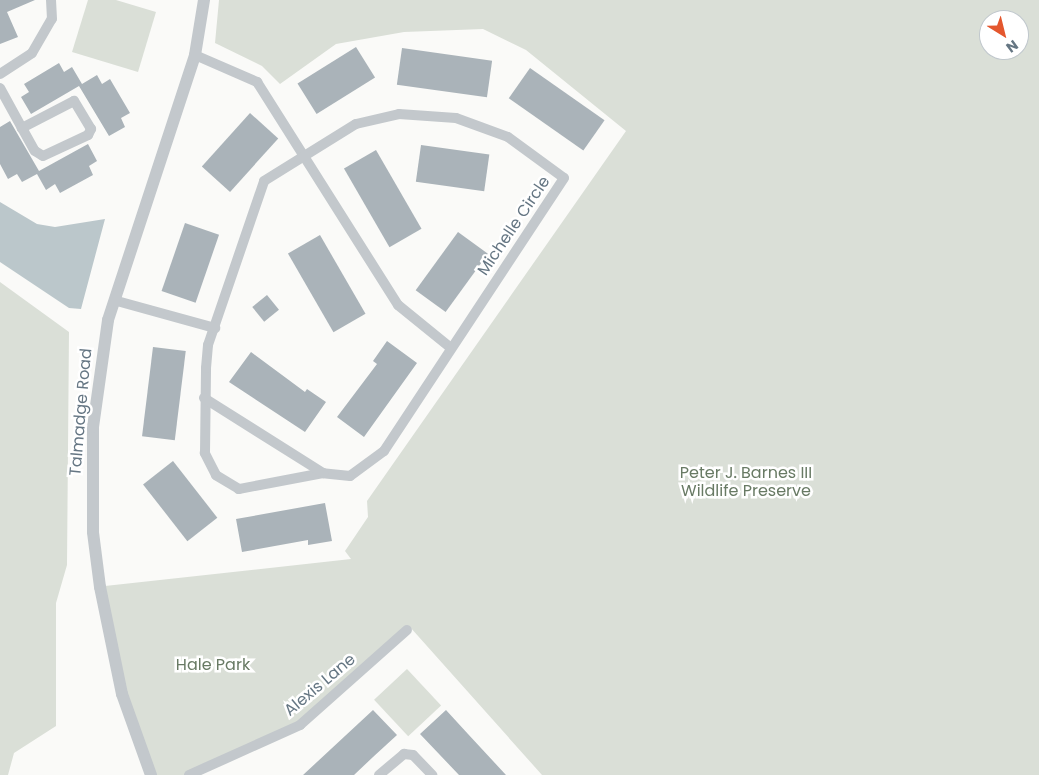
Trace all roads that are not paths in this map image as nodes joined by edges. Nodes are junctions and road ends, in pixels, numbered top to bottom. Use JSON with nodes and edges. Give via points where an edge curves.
{"nodes":[{"id":1,"x":52,"y":0,"type":"edge"},
{"id":2,"x":204,"y":0,"type":"edge"},
{"id":3,"x":195,"y":55,"type":"junction"},
{"id":4,"x":0,"y":74,"type":"edge"},
{"id":5,"x":0,"y":88,"type":"edge"},
{"id":6,"x":22,"y":128,"type":"junction"},
{"id":7,"x":304,"y":152,"type":"junction"},
{"id":8,"x":117,"y":301,"type":"junction"},
{"id":9,"x":215,"y":328,"type":"junction"},
{"id":10,"x":451,"y":348,"type":"junction"},
{"id":11,"x":204,"y":398,"type":"junction"},
{"id":12,"x":323,"y":473,"type":"junction"},
{"id":13,"x":407,"y":630,"type":"dead end"},
{"id":14,"x":150,"y":775,"type":"edge"},
{"id":15,"x":189,"y":775,"type":"edge"},
{"id":16,"x":379,"y":775,"type":"edge"},
{"id":17,"x":432,"y":775,"type":"edge"}],
"edges":[{"from":1,"to":4,"type":"street","via":[[52,19],[32,53]]},
{"from":2,"to":3,"type":"street","name":"Talmadge Road"},
{"from":3,"to":7,"type":"street","via":[[257,82]]},
{"from":3,"to":8,"type":"street","name":"Talmadge Road"},
{"from":5,"to":6,"type":"street"},
{"from":6,"to":6,"type":"street","via":[[43,156],[88,136],[91,129],[74,101]]},
{"from":7,"to":9,"type":"street","name":"Michelle Circle","via":[[264,181]]},
{"from":7,"to":10,"type":"street","via":[[398,305]]},
{"from":7,"to":10,"type":"street","name":"Michelle Circle","via":[[356,124],[390,116],[456,118],[508,137],[564,178]]},
{"from":8,"to":9,"type":"street"},
{"from":8,"to":14,"type":"street","name":"Talmadge Road","via":[[108,320],[98,373],[91,474],[93,532],[110,648]]},
{"from":9,"to":11,"type":"street","name":"Michelle Circle","via":[[208,345]]},
{"from":10,"to":12,"type":"street","name":"Michelle Circle","via":[[384,450],[350,476]]},
{"from":11,"to":12,"type":"street","name":"Michelle Circle"},
{"from":11,"to":12,"type":"street","name":"Michelle Circle","via":[[205,453],[216,475],[239,489]]},
{"from":13,"to":15,"type":"street","name":"Alexis Lane","via":[[300,725]]},
{"from":16,"to":17,"type":"street","via":[[404,754],[413,755]]}]}
